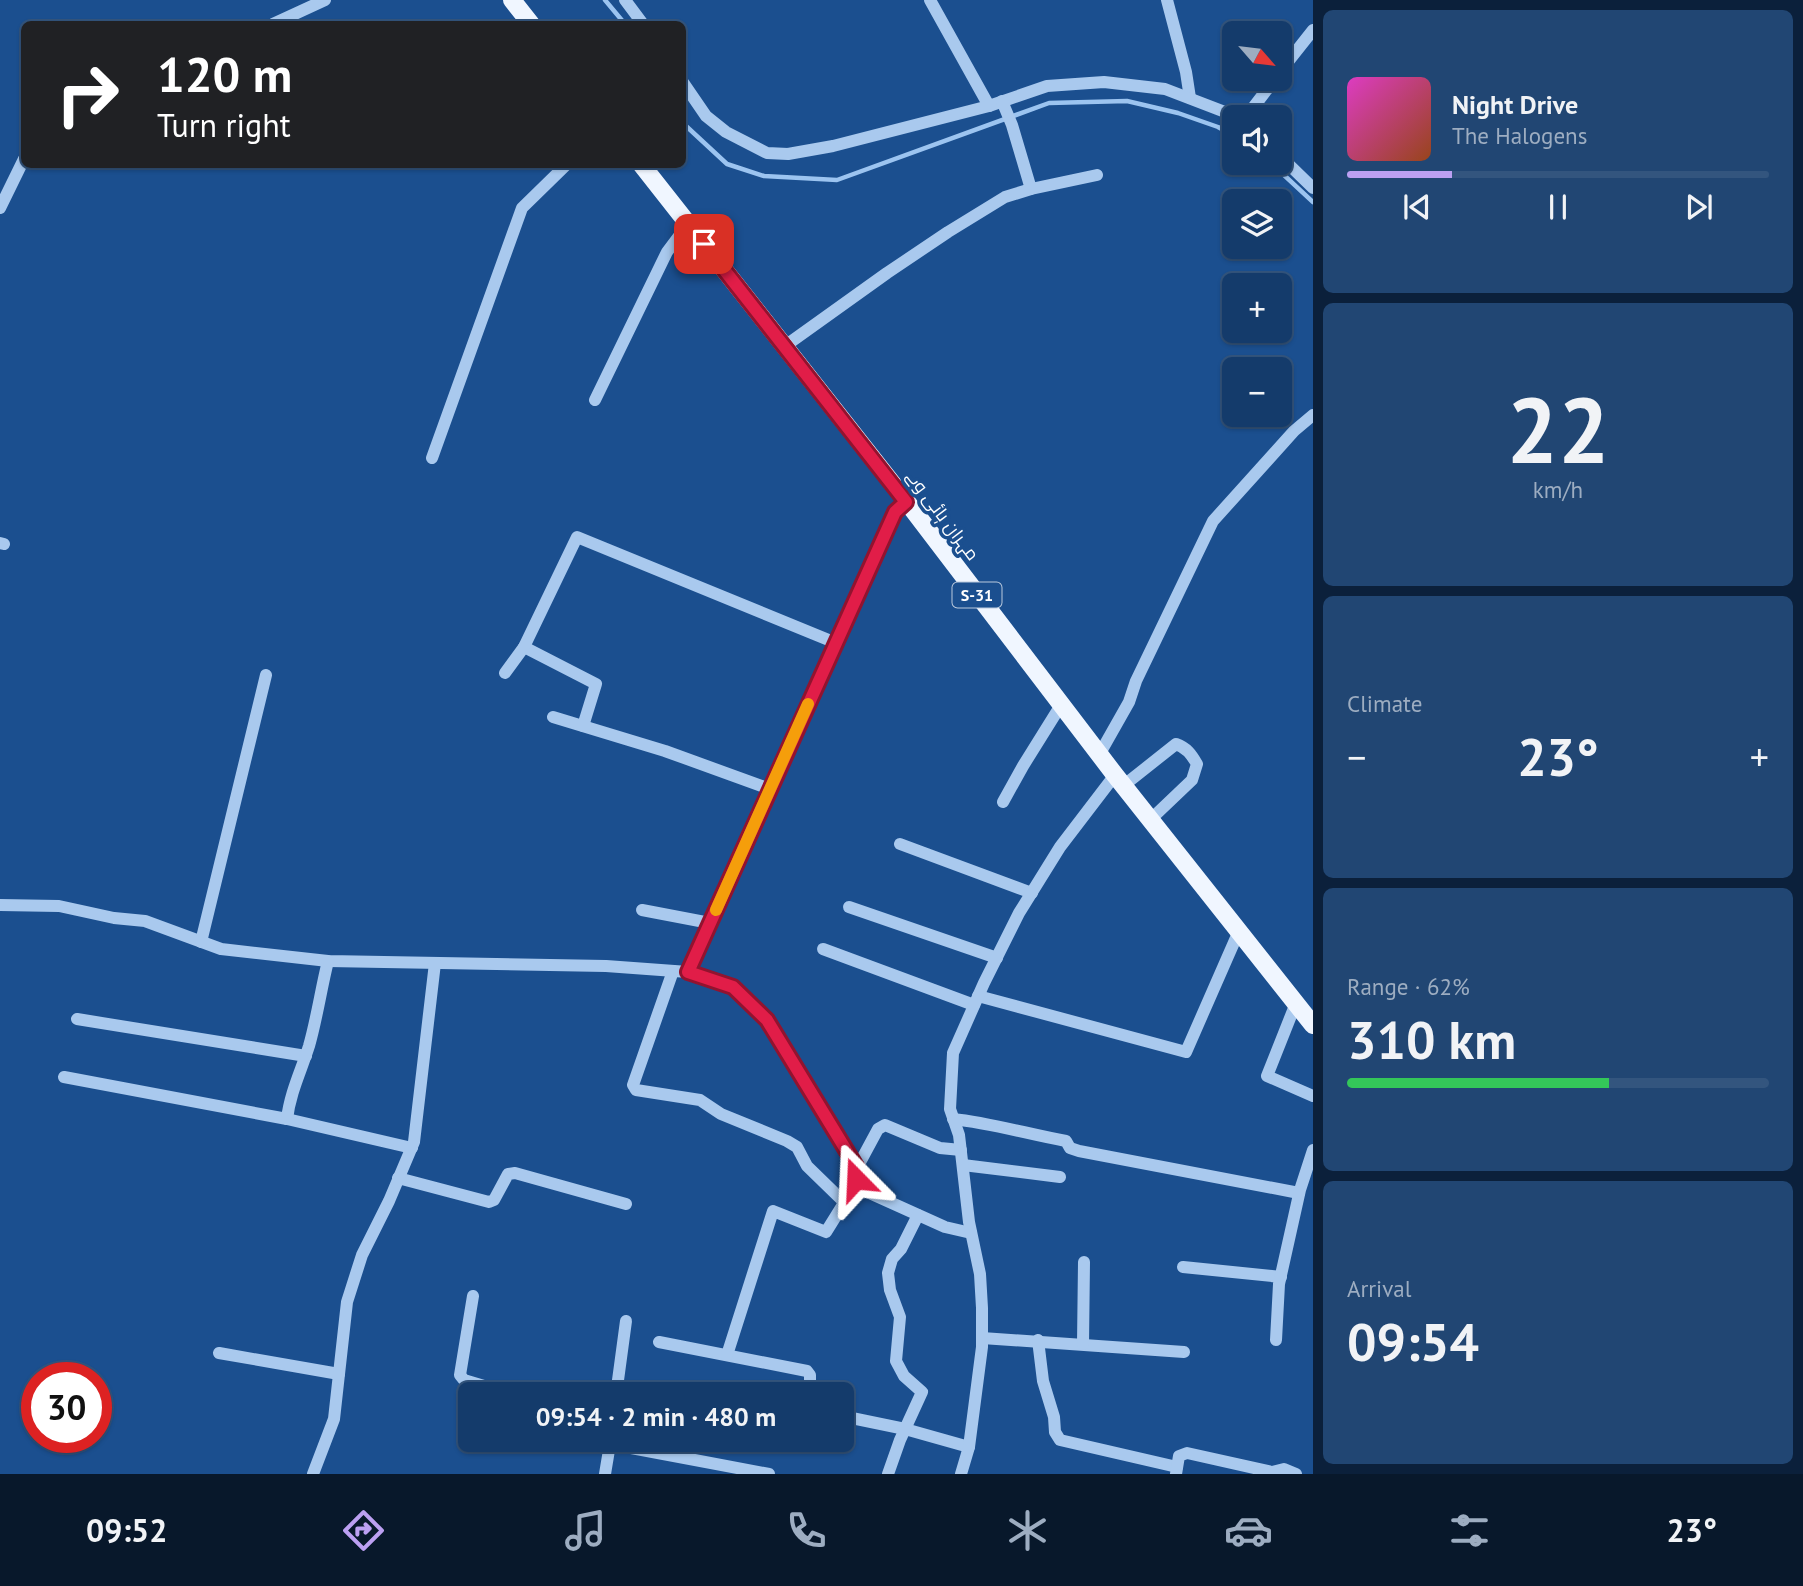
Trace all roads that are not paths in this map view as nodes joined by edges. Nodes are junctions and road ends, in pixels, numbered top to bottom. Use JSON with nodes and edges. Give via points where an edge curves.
{"nodes":[{"id":1,"x":324,"y":0,"type":"edge"},
{"id":2,"x":512,"y":0,"type":"edge"},
{"id":3,"x":625,"y":0,"type":"edge"},
{"id":4,"x":930,"y":0,"type":"edge"},
{"id":5,"x":1167,"y":0,"type":"edge"},
{"id":6,"x":279,"y":21,"type":"edge"},
{"id":7,"x":529,"y":21,"type":"edge"},
{"id":8,"x":641,"y":21,"type":"edge"},
{"id":9,"x":1313,"y":30,"type":"edge"},
{"id":10,"x":1292,"y":57,"type":"edge"},
{"id":11,"x":686,"y":88,"type":"edge"},
{"id":12,"x":1266,"y":91,"type":"edge"},
{"id":13,"x":1190,"y":98,"type":"junction"},
{"id":14,"x":1002,"y":101,"type":"junction"},
{"id":15,"x":1255,"y":105,"type":"edge"},
{"id":16,"x":989,"y":106,"type":"junction"},
{"id":17,"x":1222,"y":111,"type":"edge"},
{"id":18,"x":21,"y":165,"type":"edge"},
{"id":19,"x":563,"y":168,"type":"edge"},
{"id":20,"x":644,"y":168,"type":"edge"},
{"id":21,"x":1292,"y":168,"type":"edge"},
{"id":22,"x":1097,"y":175,"type":"dead end"},
{"id":23,"x":1313,"y":188,"type":"edge"},
{"id":24,"x":1031,"y":189,"type":"junction"},
{"id":25,"x":0,"y":208,"type":"edge"},
{"id":26,"x":688,"y":224,"type":"junction"},
{"id":27,"x":785,"y":346,"type":"junction"},
{"id":28,"x":595,"y":400,"type":"dead end"},
{"id":29,"x":1313,"y":415,"type":"edge"},
{"id":30,"x":432,"y":458,"type":"dead end"},
{"id":31,"x":906,"y":502,"type":"junction"},
{"id":32,"x":836,"y":643,"type":"junction"},
{"id":33,"x":524,"y":647,"type":"junction"},
{"id":34,"x":505,"y":673,"type":"dead end"},
{"id":35,"x":266,"y":675,"type":"dead end"},
{"id":36,"x":1061,"y":705,"type":"junction"},
{"id":37,"x":553,"y":717,"type":"dead end"},
{"id":38,"x":583,"y":726,"type":"junction"},
{"id":39,"x":1099,"y":755,"type":"junction"},
{"id":40,"x":1119,"y":781,"type":"junction"},
{"id":41,"x":770,"y":789,"type":"junction"},
{"id":42,"x":1003,"y":802,"type":"dead end"},
{"id":43,"x":1150,"y":820,"type":"junction"},
{"id":44,"x":900,"y":844,"type":"dead end"},
{"id":45,"x":1032,"y":893,"type":"junction"},
{"id":46,"x":0,"y":905,"type":"edge"},
{"id":47,"x":849,"y":907,"type":"dead end"},
{"id":48,"x":642,"y":910,"type":"dead end"},
{"id":49,"x":710,"y":923,"type":"junction"},
{"id":50,"x":1238,"y":931,"type":"junction"},
{"id":51,"x":201,"y":942,"type":"junction"},
{"id":52,"x":822,"y":949,"type":"dead end"},
{"id":53,"x":997,"y":958,"type":"junction"},
{"id":54,"x":328,"y":961,"type":"junction"},
{"id":55,"x":435,"y":962,"type":"junction"},
{"id":56,"x":673,"y":971,"type":"junction"},
{"id":57,"x":688,"y":972,"type":"junction"},
{"id":58,"x":976,"y":1001,"type":"junction"},
{"id":59,"x":1296,"y":1003,"type":"junction"},
{"id":60,"x":77,"y":1019,"type":"dead end"},
{"id":61,"x":1313,"y":1024,"type":"edge"},
{"id":62,"x":306,"y":1056,"type":"junction"},
{"id":63,"x":64,"y":1077,"type":"dead end"},
{"id":64,"x":1313,"y":1096,"type":"edge"},
{"id":65,"x":286,"y":1119,"type":"junction"},
{"id":66,"x":953,"y":1119,"type":"junction"},
{"id":67,"x":412,"y":1148,"type":"junction"},
{"id":68,"x":961,"y":1150,"type":"junction"},
{"id":69,"x":1313,"y":1150,"type":"edge"},
{"id":70,"x":963,"y":1165,"type":"junction"},
{"id":71,"x":857,"y":1168,"type":"junction"},
{"id":72,"x":1060,"y":1177,"type":"dead end"},
{"id":73,"x":398,"y":1178,"type":"junction"},
{"id":74,"x":853,"y":1186,"type":"junction"},
{"id":75,"x":1299,"y":1193,"type":"junction"},
{"id":76,"x":845,"y":1202,"type":"junction"},
{"id":77,"x":626,"y":1204,"type":"dead end"},
{"id":78,"x":918,"y":1215,"type":"junction"},
{"id":79,"x":971,"y":1233,"type":"junction"},
{"id":80,"x":1084,"y":1262,"type":"dead end"},
{"id":81,"x":1183,"y":1267,"type":"dead end"},
{"id":82,"x":1281,"y":1277,"type":"junction"},
{"id":83,"x":472,"y":1296,"type":"dead end"},
{"id":84,"x":626,"y":1321,"type":"dead end"},
{"id":85,"x":982,"y":1338,"type":"junction"},
{"id":86,"x":1038,"y":1340,"type":"junction"},
{"id":87,"x":1276,"y":1340,"type":"dead end"},
{"id":88,"x":659,"y":1342,"type":"dead end"},
{"id":89,"x":1083,"y":1344,"type":"junction"},
{"id":90,"x":1184,"y":1352,"type":"dead end"},
{"id":91,"x":219,"y":1353,"type":"dead end"},
{"id":92,"x":727,"y":1355,"type":"junction"},
{"id":93,"x":339,"y":1374,"type":"junction"},
{"id":94,"x":471,"y":1382,"type":"edge"},
{"id":95,"x":618,"y":1382,"type":"edge"},
{"id":96,"x":810,"y":1382,"type":"edge"},
{"id":97,"x":854,"y":1418,"type":"edge"},
{"id":98,"x":905,"y":1429,"type":"junction"},
{"id":99,"x":969,"y":1447,"type":"junction"},
{"id":100,"x":608,"y":1452,"type":"edge"},
{"id":101,"x":660,"y":1452,"type":"edge"},
{"id":102,"x":1177,"y":1470,"type":"edge"},
{"id":103,"x":313,"y":1474,"type":"edge"},
{"id":104,"x":605,"y":1474,"type":"edge"},
{"id":105,"x":769,"y":1474,"type":"edge"},
{"id":106,"x":888,"y":1474,"type":"edge"},
{"id":107,"x":961,"y":1474,"type":"edge"},
{"id":108,"x":1296,"y":1474,"type":"edge"}],
"edges":[{"from":1,"to":6,"type":"street"},
{"from":2,"to":7,"type":"main road"},
{"from":3,"to":8,"type":"street"},
{"from":4,"to":16,"type":"street"},
{"from":5,"to":13,"type":"street"},
{"from":9,"to":10,"type":"street"},
{"from":11,"to":16,"type":"street","via":[[706,116],[767,153],[833,146]]},
{"from":12,"to":15,"type":"street"},
{"from":13,"to":14,"type":"street","via":[[1165,89],[1104,82],[1047,86]]},
{"from":13,"to":17,"type":"street"},
{"from":14,"to":16,"type":"street"},
{"from":14,"to":24,"type":"street"},
{"from":18,"to":25,"type":"street"},
{"from":19,"to":30,"type":"street","via":[[522,208]]},
{"from":20,"to":26,"type":"main road","name":"مہران ہائی وے","number":"S-31"},
{"from":21,"to":23,"type":"street"},
{"from":22,"to":24,"type":"street"},
{"from":24,"to":27,"type":"street","via":[[1005,197],[948,232]]},
{"from":26,"to":27,"type":"main road","name":"مہران ہائی وے","number":"S-31"},
{"from":26,"to":28,"type":"street","via":[[667,252]]},
{"from":27,"to":31,"type":"main road","name":"مہران ہائی وے","number":"S-31"},
{"from":29,"to":39,"type":"street","via":[[1213,521],[1129,702]]},
{"from":31,"to":32,"type":"street","via":[[895,512]]},
{"from":31,"to":36,"type":"main road","name":"مہران ہائی وے","number":"S-31"},
{"from":32,"to":33,"type":"street","via":[[577,537]]},
{"from":32,"to":41,"type":"street"},
{"from":33,"to":34,"type":"street"},
{"from":33,"to":38,"type":"street","via":[[596,684]]},
{"from":35,"to":51,"type":"street"},
{"from":36,"to":39,"type":"main road","name":"مہران ہائی وے","number":"S-31"},
{"from":36,"to":42,"type":"street"},
{"from":37,"to":38,"type":"street"},
{"from":38,"to":41,"type":"street"},
{"from":39,"to":40,"type":"main road","name":"مہران ہائی وے","number":"S-31"},
{"from":40,"to":43,"type":"main road","name":"مہران ہائی وے","number":"S-31"},
{"from":40,"to":43,"type":"street","via":[[1176,744],[1191,754],[1197,764],[1192,780]]},
{"from":40,"to":45,"type":"street","via":[[1059,847]]},
{"from":41,"to":49,"type":"street"},
{"from":43,"to":50,"type":"main road","name":"مہران ہائی وے","number":"S-31"},
{"from":44,"to":45,"type":"street"},
{"from":45,"to":53,"type":"street"},
{"from":46,"to":51,"type":"street","via":[[59,906],[145,921]]},
{"from":47,"to":53,"type":"street"},
{"from":48,"to":49,"type":"street"},
{"from":49,"to":57,"type":"street"},
{"from":50,"to":58,"type":"street","via":[[1186,1052]]},
{"from":50,"to":59,"type":"main road","name":"مہران ہائی وے","number":"S-31"},
{"from":51,"to":54,"type":"street","via":[[221,949]]},
{"from":52,"to":58,"type":"street"},
{"from":53,"to":58,"type":"street"},
{"from":54,"to":55,"type":"street"},
{"from":54,"to":62,"type":"street"},
{"from":55,"to":56,"type":"street"},
{"from":55,"to":67,"type":"street"},
{"from":56,"to":57,"type":"street"},
{"from":56,"to":76,"type":"street","via":[[633,1085],[636,1090],[700,1100],[721,1114],[787,1141]]},
{"from":57,"to":71,"type":"street","via":[[733,987],[767,1020]]},
{"from":58,"to":66,"type":"street","via":[[953,1053]]},
{"from":59,"to":61,"type":"main road","name":"مہران ہائی وے","number":"S-31"},
{"from":59,"to":64,"type":"street","via":[[1267,1076]]},
{"from":60,"to":62,"type":"street"},
{"from":62,"to":65,"type":"street"},
{"from":63,"to":65,"type":"street"},
{"from":65,"to":67,"type":"street"},
{"from":66,"to":68,"type":"street"},
{"from":66,"to":75,"type":"street","via":[[1066,1141],[1079,1151]]},
{"from":67,"to":73,"type":"street"},
{"from":68,"to":70,"type":"street"},
{"from":68,"to":71,"type":"street","via":[[940,1148],[885,1125],[878,1129]]},
{"from":69,"to":75,"type":"street"},
{"from":70,"to":72,"type":"street"},
{"from":70,"to":79,"type":"street"},
{"from":71,"to":74,"type":"street"},
{"from":73,"to":77,"type":"street","via":[[489,1202],[508,1174],[515,1173]]},
{"from":73,"to":93,"type":"street","via":[[350,1290]]},
{"from":74,"to":76,"type":"street"},
{"from":74,"to":78,"type":"street"},
{"from":75,"to":82,"type":"street"},
{"from":76,"to":92,"type":"street","via":[[826,1233],[774,1211]]},
{"from":78,"to":79,"type":"street"},
{"from":78,"to":98,"type":"street","via":[[888,1273],[900,1317],[896,1361],[904,1376],[922,1392]]},
{"from":79,"to":85,"type":"street","via":[[980,1273]]},
{"from":80,"to":89,"type":"street"},
{"from":81,"to":82,"type":"street"},
{"from":82,"to":87,"type":"street"},
{"from":83,"to":94,"type":"street","via":[[460,1375]]},
{"from":84,"to":95,"type":"street"},
{"from":85,"to":86,"type":"street"},
{"from":85,"to":99,"type":"street"},
{"from":86,"to":89,"type":"street"},
{"from":86,"to":102,"type":"street","via":[[1043,1381],[1060,1440]]},
{"from":88,"to":92,"type":"street"},
{"from":89,"to":90,"type":"street"},
{"from":91,"to":93,"type":"street"},
{"from":92,"to":96,"type":"street","via":[[807,1371]]},
{"from":93,"to":103,"type":"street","via":[[334,1419]]},
{"from":97,"to":98,"type":"street"},
{"from":98,"to":99,"type":"street"},
{"from":98,"to":106,"type":"street"},
{"from":99,"to":107,"type":"street"},
{"from":100,"to":104,"type":"street"},
{"from":101,"to":105,"type":"street"},
{"from":102,"to":108,"type":"street","via":[[1179,1456],[1186,1454]]}]}
